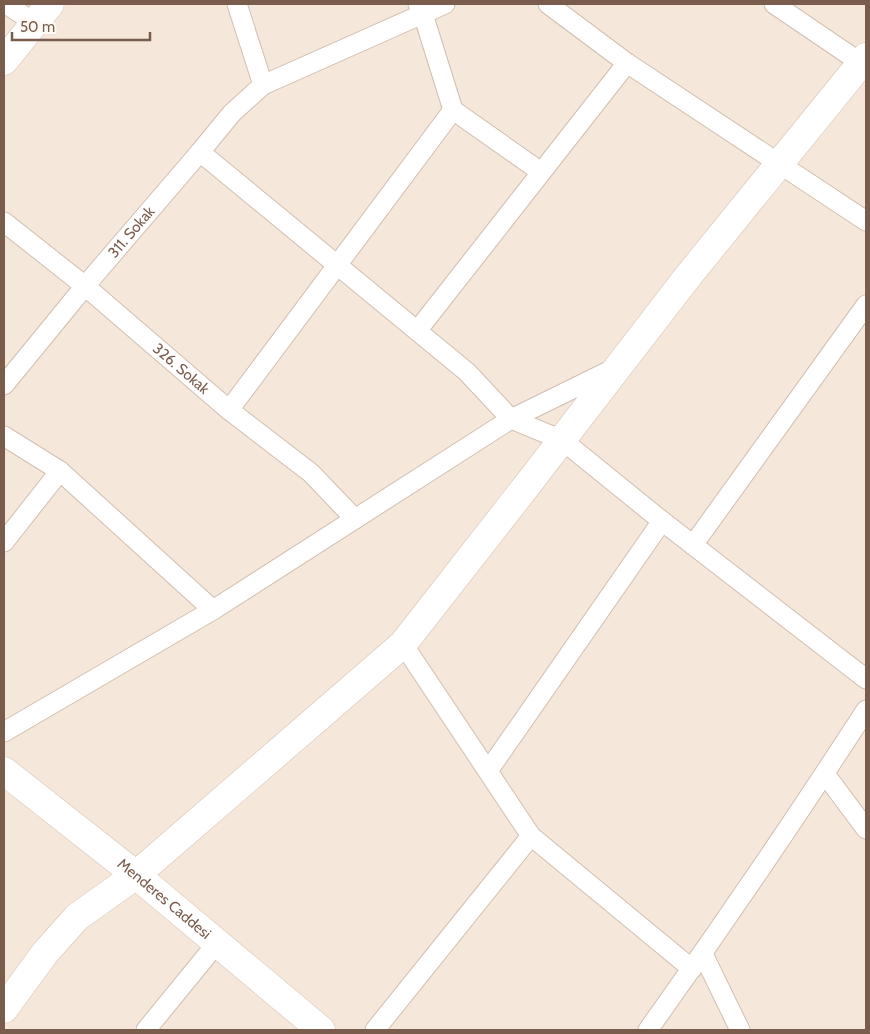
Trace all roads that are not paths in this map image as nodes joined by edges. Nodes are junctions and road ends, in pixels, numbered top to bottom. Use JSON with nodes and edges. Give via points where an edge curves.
{"nodes":[{"id":1,"x":6,"y":4,"type":"edge"},
{"id":2,"x":237,"y":4,"type":"edge"},
{"id":3,"x":445,"y":4,"type":"edge"},
{"id":4,"x":548,"y":4,"type":"edge"},
{"id":5,"x":774,"y":4,"type":"edge"},
{"id":6,"x":421,"y":9,"type":"edge"},
{"id":7,"x":42,"y":13,"type":"edge"},
{"id":8,"x":864,"y":60,"type":"edge"},
{"id":9,"x":4,"y":61,"type":"edge"},
{"id":10,"x":627,"y":63,"type":"junction"},
{"id":11,"x":263,"y":85,"type":"junction"},
{"id":12,"x":453,"y":110,"type":"junction"},
{"id":13,"x":200,"y":152,"type":"junction"},
{"id":14,"x":779,"y":163,"type":"junction"},
{"id":15,"x":541,"y":172,"type":"junction"},
{"id":16,"x":866,"y":220,"type":"edge"},
{"id":17,"x":4,"y":222,"type":"edge"},
{"id":18,"x":337,"y":265,"type":"junction"},
{"id":19,"x":86,"y":286,"type":"junction"},
{"id":20,"x":866,"y":305,"type":"edge"},
{"id":21,"x":417,"y":331,"type":"junction"},
{"id":22,"x":618,"y":366,"type":"junction"},
{"id":23,"x":4,"y":385,"type":"edge"},
{"id":24,"x":229,"y":410,"type":"junction"},
{"id":25,"x":511,"y":419,"type":"junction"},
{"id":26,"x":4,"y":436,"type":"edge"},
{"id":27,"x":562,"y":440,"type":"junction"},
{"id":28,"x":60,"y":471,"type":"junction"},
{"id":29,"x":355,"y":519,"type":"junction"},
{"id":30,"x":662,"y":521,"type":"junction"},
{"id":31,"x":4,"y":542,"type":"edge"},
{"id":32,"x":693,"y":545,"type":"junction"},
{"id":33,"x":214,"y":610,"type":"junction"},
{"id":34,"x":403,"y":644,"type":"junction"},
{"id":35,"x":866,"y":679,"type":"edge"},
{"id":36,"x":866,"y":710,"type":"edge"},
{"id":37,"x":4,"y":732,"type":"edge"},
{"id":38,"x":4,"y":771,"type":"edge"},
{"id":39,"x":488,"y":771,"type":"junction"},
{"id":40,"x":825,"y":774,"type":"junction"},
{"id":41,"x":866,"y":829,"type":"edge"},
{"id":42,"x":531,"y":836,"type":"junction"},
{"id":43,"x":136,"y":875,"type":"junction"},
{"id":44,"x":217,"y":943,"type":"junction"},
{"id":45,"x":697,"y":961,"type":"junction"},
{"id":46,"x":4,"y":1009,"type":"edge"},
{"id":47,"x":146,"y":1030,"type":"edge"},
{"id":48,"x":321,"y":1030,"type":"edge"},
{"id":49,"x":375,"y":1030,"type":"edge"},
{"id":50,"x":648,"y":1030,"type":"edge"},
{"id":51,"x":740,"y":1030,"type":"edge"}],
"edges":[{"from":1,"to":7,"type":"street"},
{"from":2,"to":11,"type":"street"},
{"from":3,"to":6,"type":"street","name":"311. Sokak"},
{"from":4,"to":10,"type":"street"},
{"from":5,"to":8,"type":"street"},
{"from":6,"to":11,"type":"street","name":"311. Sokak"},
{"from":6,"to":12,"type":"street"},
{"from":7,"to":9,"type":"street"},
{"from":8,"to":14,"type":"street"},
{"from":10,"to":14,"type":"street"},
{"from":10,"to":15,"type":"street"},
{"from":11,"to":13,"type":"street","name":"311. Sokak","via":[[232,113]]},
{"from":12,"to":15,"type":"street"},
{"from":12,"to":18,"type":"street"},
{"from":13,"to":18,"type":"street"},
{"from":13,"to":19,"type":"street","name":"311. Sokak"},
{"from":14,"to":16,"type":"street"},
{"from":14,"to":22,"type":"street"},
{"from":15,"to":21,"type":"street"},
{"from":17,"to":19,"type":"street","name":"326. Sokak"},
{"from":18,"to":21,"type":"street"},
{"from":18,"to":24,"type":"street"},
{"from":19,"to":23,"type":"street","name":"311. Sokak"},
{"from":19,"to":24,"type":"street","name":"326. Sokak"},
{"from":20,"to":32,"type":"street"},
{"from":21,"to":25,"type":"street","via":[[467,372]]},
{"from":22,"to":25,"type":"street"},
{"from":22,"to":27,"type":"street"},
{"from":24,"to":29,"type":"street","name":"326. Sokak","via":[[311,474]]},
{"from":25,"to":27,"type":"street"},
{"from":25,"to":29,"type":"street"},
{"from":26,"to":28,"type":"street"},
{"from":27,"to":30,"type":"street"},
{"from":27,"to":34,"type":"street"},
{"from":28,"to":31,"type":"street"},
{"from":28,"to":33,"type":"street"},
{"from":29,"to":33,"type":"street"},
{"from":30,"to":32,"type":"street"},
{"from":30,"to":39,"type":"street"},
{"from":32,"to":35,"type":"street"},
{"from":33,"to":37,"type":"street"},
{"from":34,"to":39,"type":"street"},
{"from":34,"to":43,"type":"street"},
{"from":36,"to":40,"type":"street"},
{"from":38,"to":43,"type":"street","name":"Menderes Caddesi"},
{"from":39,"to":42,"type":"street"},
{"from":40,"to":41,"type":"street"},
{"from":40,"to":45,"type":"street"},
{"from":42,"to":45,"type":"street"},
{"from":42,"to":49,"type":"street"},
{"from":43,"to":44,"type":"street","name":"Menderes Caddesi"},
{"from":43,"to":46,"type":"street","via":[[78,917],[45,953]]},
{"from":44,"to":47,"type":"street"},
{"from":44,"to":48,"type":"street","name":"Menderes Caddesi"},
{"from":45,"to":50,"type":"street"},
{"from":45,"to":51,"type":"street"}]}
